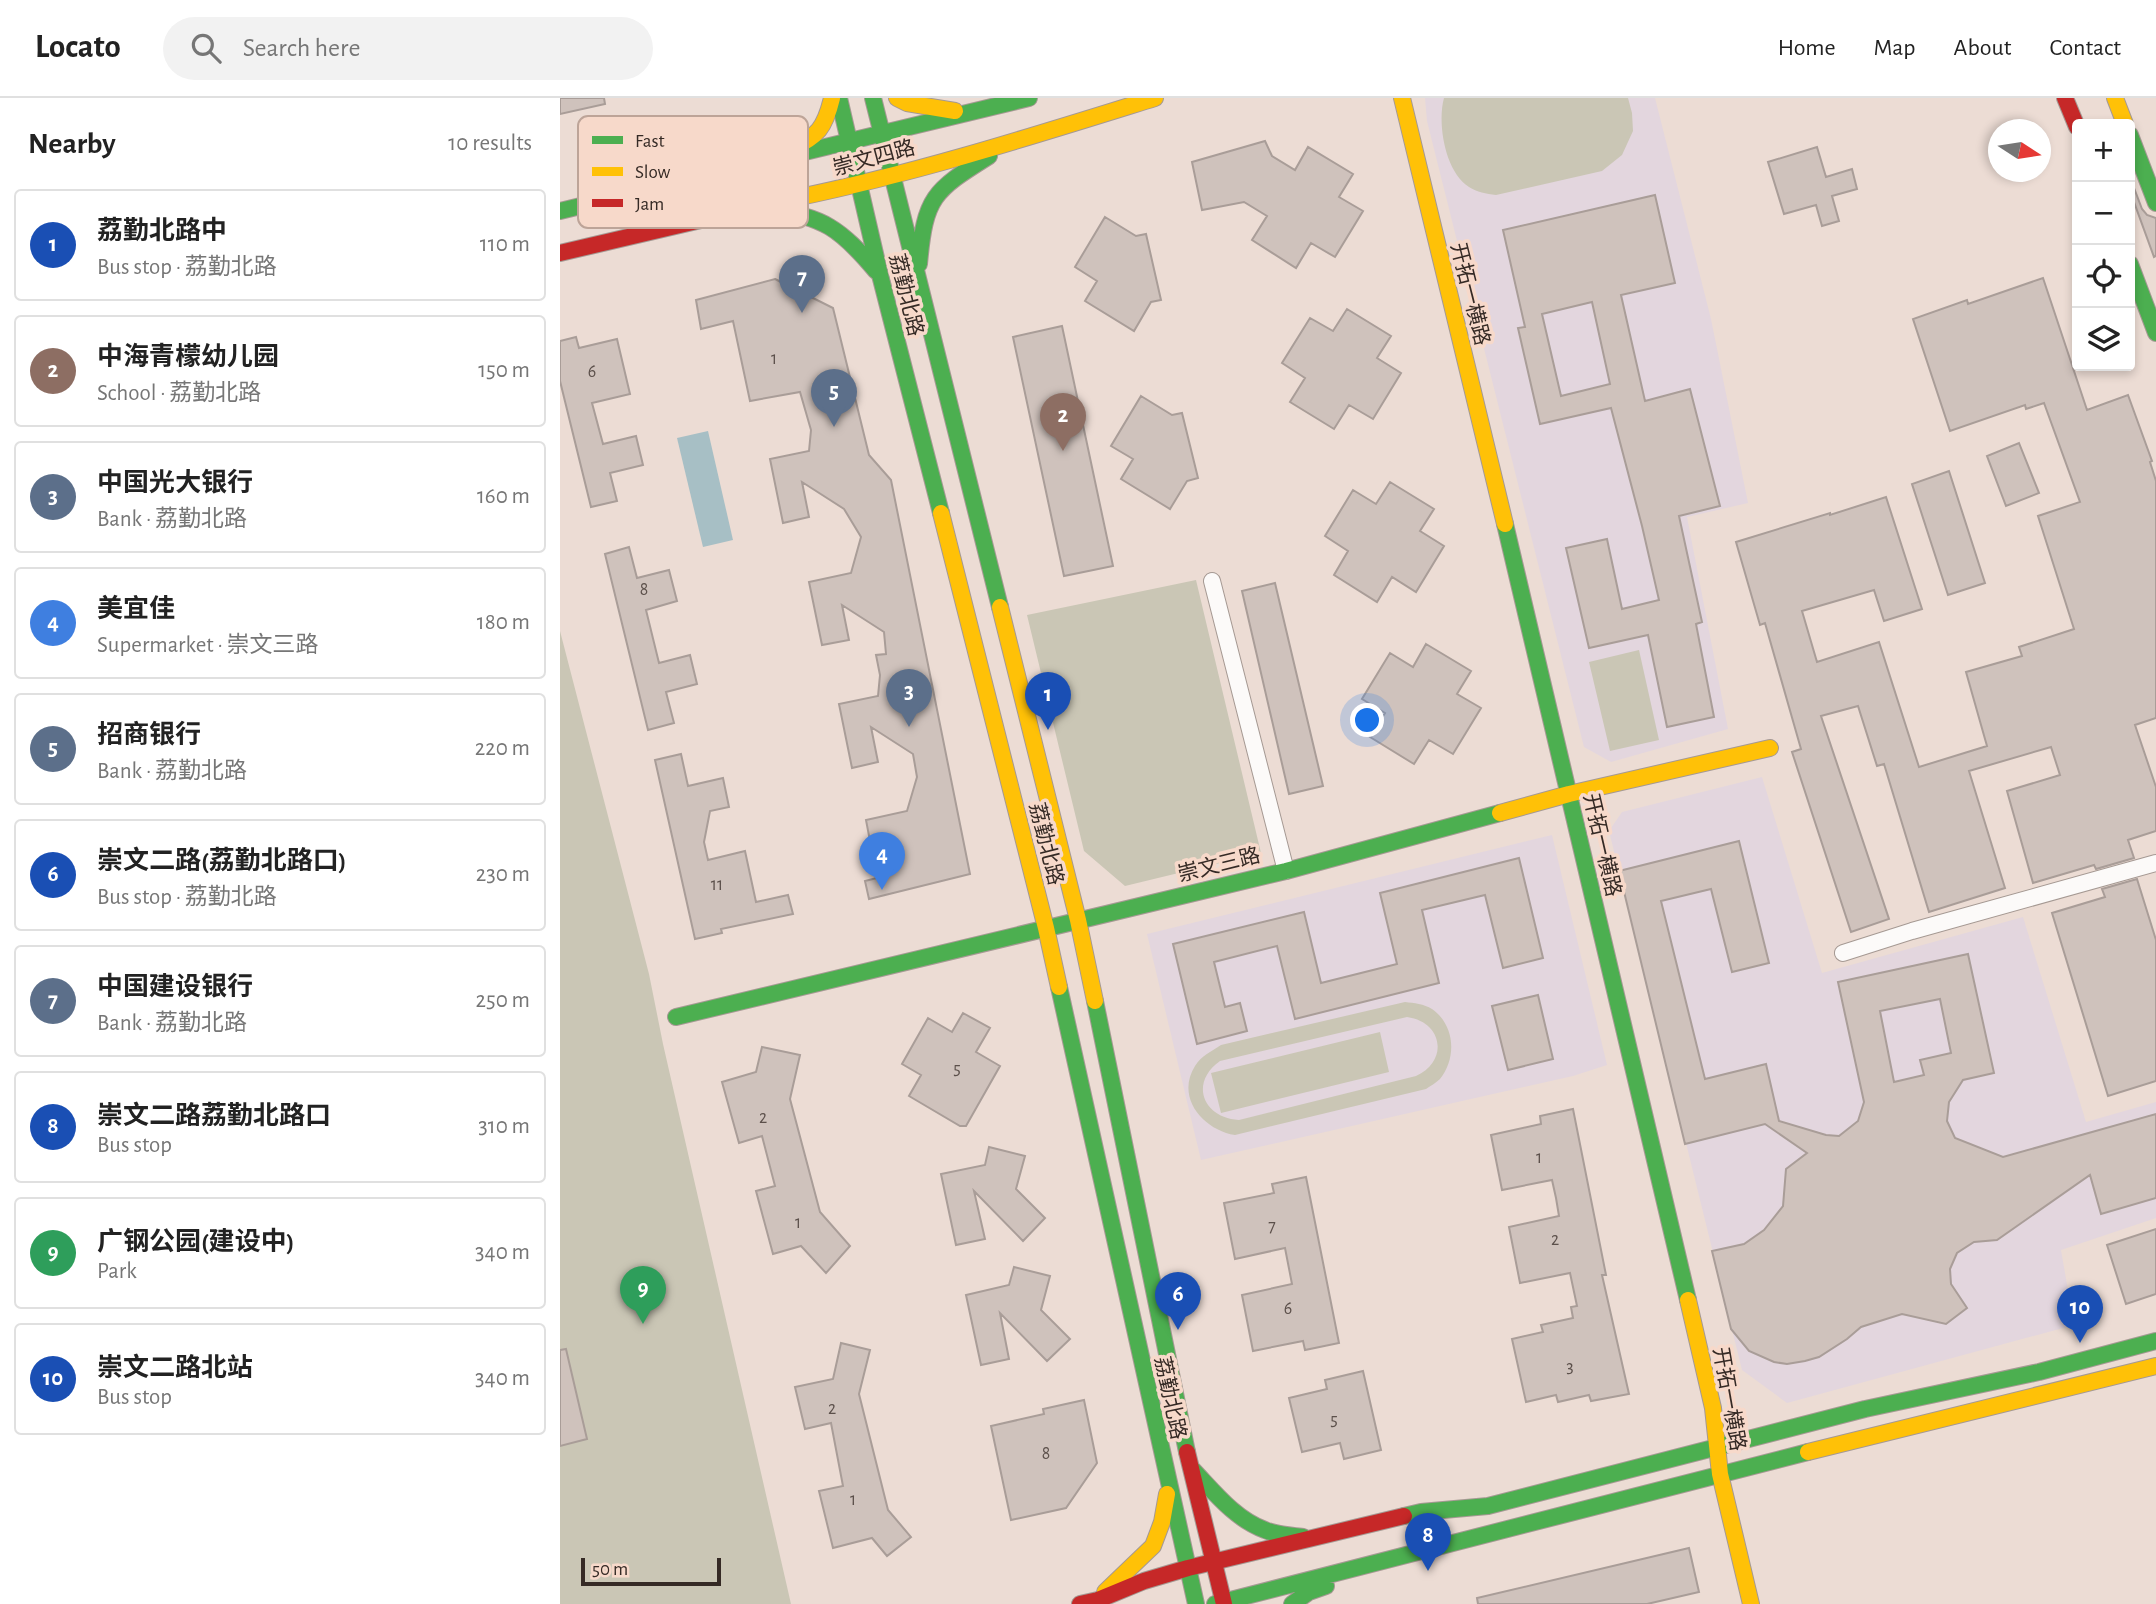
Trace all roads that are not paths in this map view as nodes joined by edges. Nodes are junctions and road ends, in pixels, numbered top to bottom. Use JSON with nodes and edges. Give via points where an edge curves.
{"nodes":[{"id":1,"x":832,"y":98,"type":"edge"},
{"id":2,"x":839,"y":98,"type":"edge"},
{"id":3,"x":873,"y":98,"type":"edge"},
{"id":4,"x":897,"y":98,"type":"edge"},
{"id":5,"x":1155,"y":98,"type":"edge"},
{"id":6,"x":1402,"y":98,"type":"edge"},
{"id":7,"x":2065,"y":98,"type":"edge"},
{"id":8,"x":2115,"y":98,"type":"edge"},
{"id":9,"x":1028,"y":99,"type":"edge"},
{"id":10,"x":972,"y":113,"type":"junction"},
{"id":11,"x":2074,"y":119,"type":"edge"},
{"id":12,"x":2123,"y":119,"type":"edge"},
{"id":13,"x":883,"y":134,"type":"junction"},
{"id":14,"x":1037,"y":135,"type":"junction"},
{"id":15,"x":808,"y":140,"type":"edge"},
{"id":16,"x":849,"y":143,"type":"junction"},
{"id":17,"x":1009,"y":143,"type":"junction"},
{"id":18,"x":2135,"y":148,"type":"edge"},
{"id":19,"x":808,"y":153,"type":"edge"},
{"id":20,"x":893,"y":175,"type":"junction"},
{"id":21,"x":858,"y":184,"type":"junction"},
{"id":22,"x":808,"y":195,"type":"edge"},
{"id":23,"x":2156,"y":202,"type":"edge"},
{"id":24,"x":578,"y":207,"type":"edge"},
{"id":25,"x":560,"y":211,"type":"edge"},
{"id":26,"x":808,"y":215,"type":"edge"},
{"id":27,"x":666,"y":228,"type":"edge"},
{"id":28,"x":560,"y":253,"type":"edge"},
{"id":29,"x":880,"y":275,"type":"junction"},
{"id":30,"x":2135,"y":277,"type":"edge"},
{"id":31,"x":918,"y":281,"type":"junction"},
{"id":32,"x":2156,"y":333,"type":"edge"},
{"id":33,"x":936,"y":351,"type":"junction"},
{"id":34,"x":900,"y":358,"type":"junction"},
{"id":35,"x":1212,"y":581,"type":"dead end"},
{"id":36,"x":1770,"y":748,"type":"dead end"},
{"id":37,"x":1569,"y":794,"type":"junction"},
{"id":38,"x":2156,"y":863,"type":"edge"},
{"id":39,"x":1286,"y":871,"type":"junction"},
{"id":40,"x":1078,"y":920,"type":"junction"},
{"id":41,"x":1045,"y":928,"type":"junction"},
{"id":42,"x":1843,"y":953,"type":"dead end"},
{"id":43,"x":676,"y":1017,"type":"dead end"},
{"id":44,"x":2156,"y":1341,"type":"edge"},
{"id":45,"x":2156,"y":1366,"type":"edge"},
{"id":46,"x":1716,"y":1446,"type":"junction"},
{"id":47,"x":1190,"y":1467,"type":"junction"},
{"id":48,"x":1720,"y":1474,"type":"junction"},
{"id":49,"x":1169,"y":1488,"type":"junction"},
{"id":50,"x":1421,"y":1512,"type":"junction"},
{"id":51,"x":1309,"y":1538,"type":"junction"},
{"id":52,"x":1412,"y":1541,"type":"junction"},
{"id":53,"x":1214,"y":1563,"type":"junction"},
{"id":54,"x":1188,"y":1568,"type":"junction"},
{"id":55,"x":1098,"y":1600,"type":"junction"},
{"id":56,"x":1221,"y":1603,"type":"edge"},
{"id":57,"x":1080,"y":1604,"type":"edge"},
{"id":58,"x":1196,"y":1604,"type":"edge"},
{"id":59,"x":1292,"y":1604,"type":"edge"},
{"id":60,"x":1751,"y":1604,"type":"edge"}],
"edges":[{"from":1,"to":15,"type":"main road","via":[[823,128]]},
{"from":2,"to":16,"type":"main road","name":"荔勤北路"},
{"from":3,"to":13,"type":"main road","name":"荔勤北路"},
{"from":4,"to":10,"type":"main road"},
{"from":5,"to":14,"type":"main road","name":"崇文四路"},
{"from":6,"to":37,"type":"main road","name":"开拓一横路"},
{"from":7,"to":11,"type":"main road"},
{"from":8,"to":12,"type":"main road"},
{"from":9,"to":10,"type":"main road","name":"崇文四路"},
{"from":9,"to":14,"type":"main road","via":[[1018,117],[1023,130]]},
{"from":10,"to":13,"type":"main road","name":"崇文四路"},
{"from":13,"to":16,"type":"main road","name":"崇文四路"},
{"from":13,"to":20,"type":"main road","name":"荔勤北路"},
{"from":14,"to":17,"type":"main road","name":"崇文四路"},
{"from":16,"to":19,"type":"main road","name":"崇文四路"},
{"from":16,"to":21,"type":"main road","name":"荔勤北路"},
{"from":17,"to":20,"type":"main road","name":"崇文四路"},
{"from":17,"to":31,"type":"main road","via":[[950,181],[933,198],[924,226]]},
{"from":18,"to":23,"type":"main road"},
{"from":20,"to":21,"type":"main road","name":"崇文四路"},
{"from":20,"to":31,"type":"main road","name":"荔勤北路"},
{"from":21,"to":22,"type":"main road","name":"崇文四路"},
{"from":21,"to":29,"type":"main road","name":"荔勤北路"},
{"from":24,"to":25,"type":"main road","name":"崇文四路"},
{"from":26,"to":29,"type":"main road","via":[[836,229]]},
{"from":27,"to":28,"type":"main road","name":"崇文四路"},
{"from":29,"to":34,"type":"main road","name":"荔勤北路"},
{"from":30,"to":32,"type":"main road"},
{"from":31,"to":33,"type":"main road","name":"荔勤北路"},
{"from":33,"to":34,"type":"main road","via":[[920,343],[908,346]]},
{"from":33,"to":40,"type":"main road","name":"荔勤北路"},
{"from":34,"to":41,"type":"main road","name":"荔勤北路"},
{"from":35,"to":39,"type":"street"},
{"from":36,"to":37,"type":"main road","name":"崇文三路"},
{"from":37,"to":39,"type":"main road","name":"崇文三路"},
{"from":37,"to":46,"type":"main road","name":"开拓一横路","via":[[1713,1408]]},
{"from":38,"to":42,"type":"street"},
{"from":39,"to":40,"type":"main road","name":"崇文三路"},
{"from":40,"to":41,"type":"main road","name":"崇文三路"},
{"from":40,"to":47,"type":"main road","name":"荔勤北路"},
{"from":41,"to":43,"type":"main road","name":"崇文三路"},
{"from":41,"to":49,"type":"main road","name":"荔勤北路"},
{"from":44,"to":46,"type":"main road"},
{"from":45,"to":48,"type":"main road"},
{"from":46,"to":48,"type":"main road","name":"开拓一横路"},
{"from":46,"to":50,"type":"main road","via":[[1488,1506]]},
{"from":47,"to":51,"type":"main road","via":[[1248,1522],[1267,1531]]},
{"from":47,"to":53,"type":"main road","name":"荔勤北路"},
{"from":48,"to":52,"type":"main road"},
{"from":48,"to":60,"type":"main road","name":"开拓一横路"},
{"from":49,"to":54,"type":"main road","name":"荔勤北路"},
{"from":49,"to":55,"type":"main road","via":[[1153,1546]]},
{"from":50,"to":51,"type":"main road"},
{"from":50,"to":52,"type":"main road"},
{"from":51,"to":53,"type":"main road"},
{"from":52,"to":56,"type":"main road"},
{"from":52,"to":59,"type":"main road"},
{"from":53,"to":54,"type":"main road"},
{"from":53,"to":56,"type":"main road","name":"荔勤北路"},
{"from":54,"to":55,"type":"main road"},
{"from":54,"to":58,"type":"main road","name":"荔勤北路"},
{"from":55,"to":57,"type":"main road"}]}
